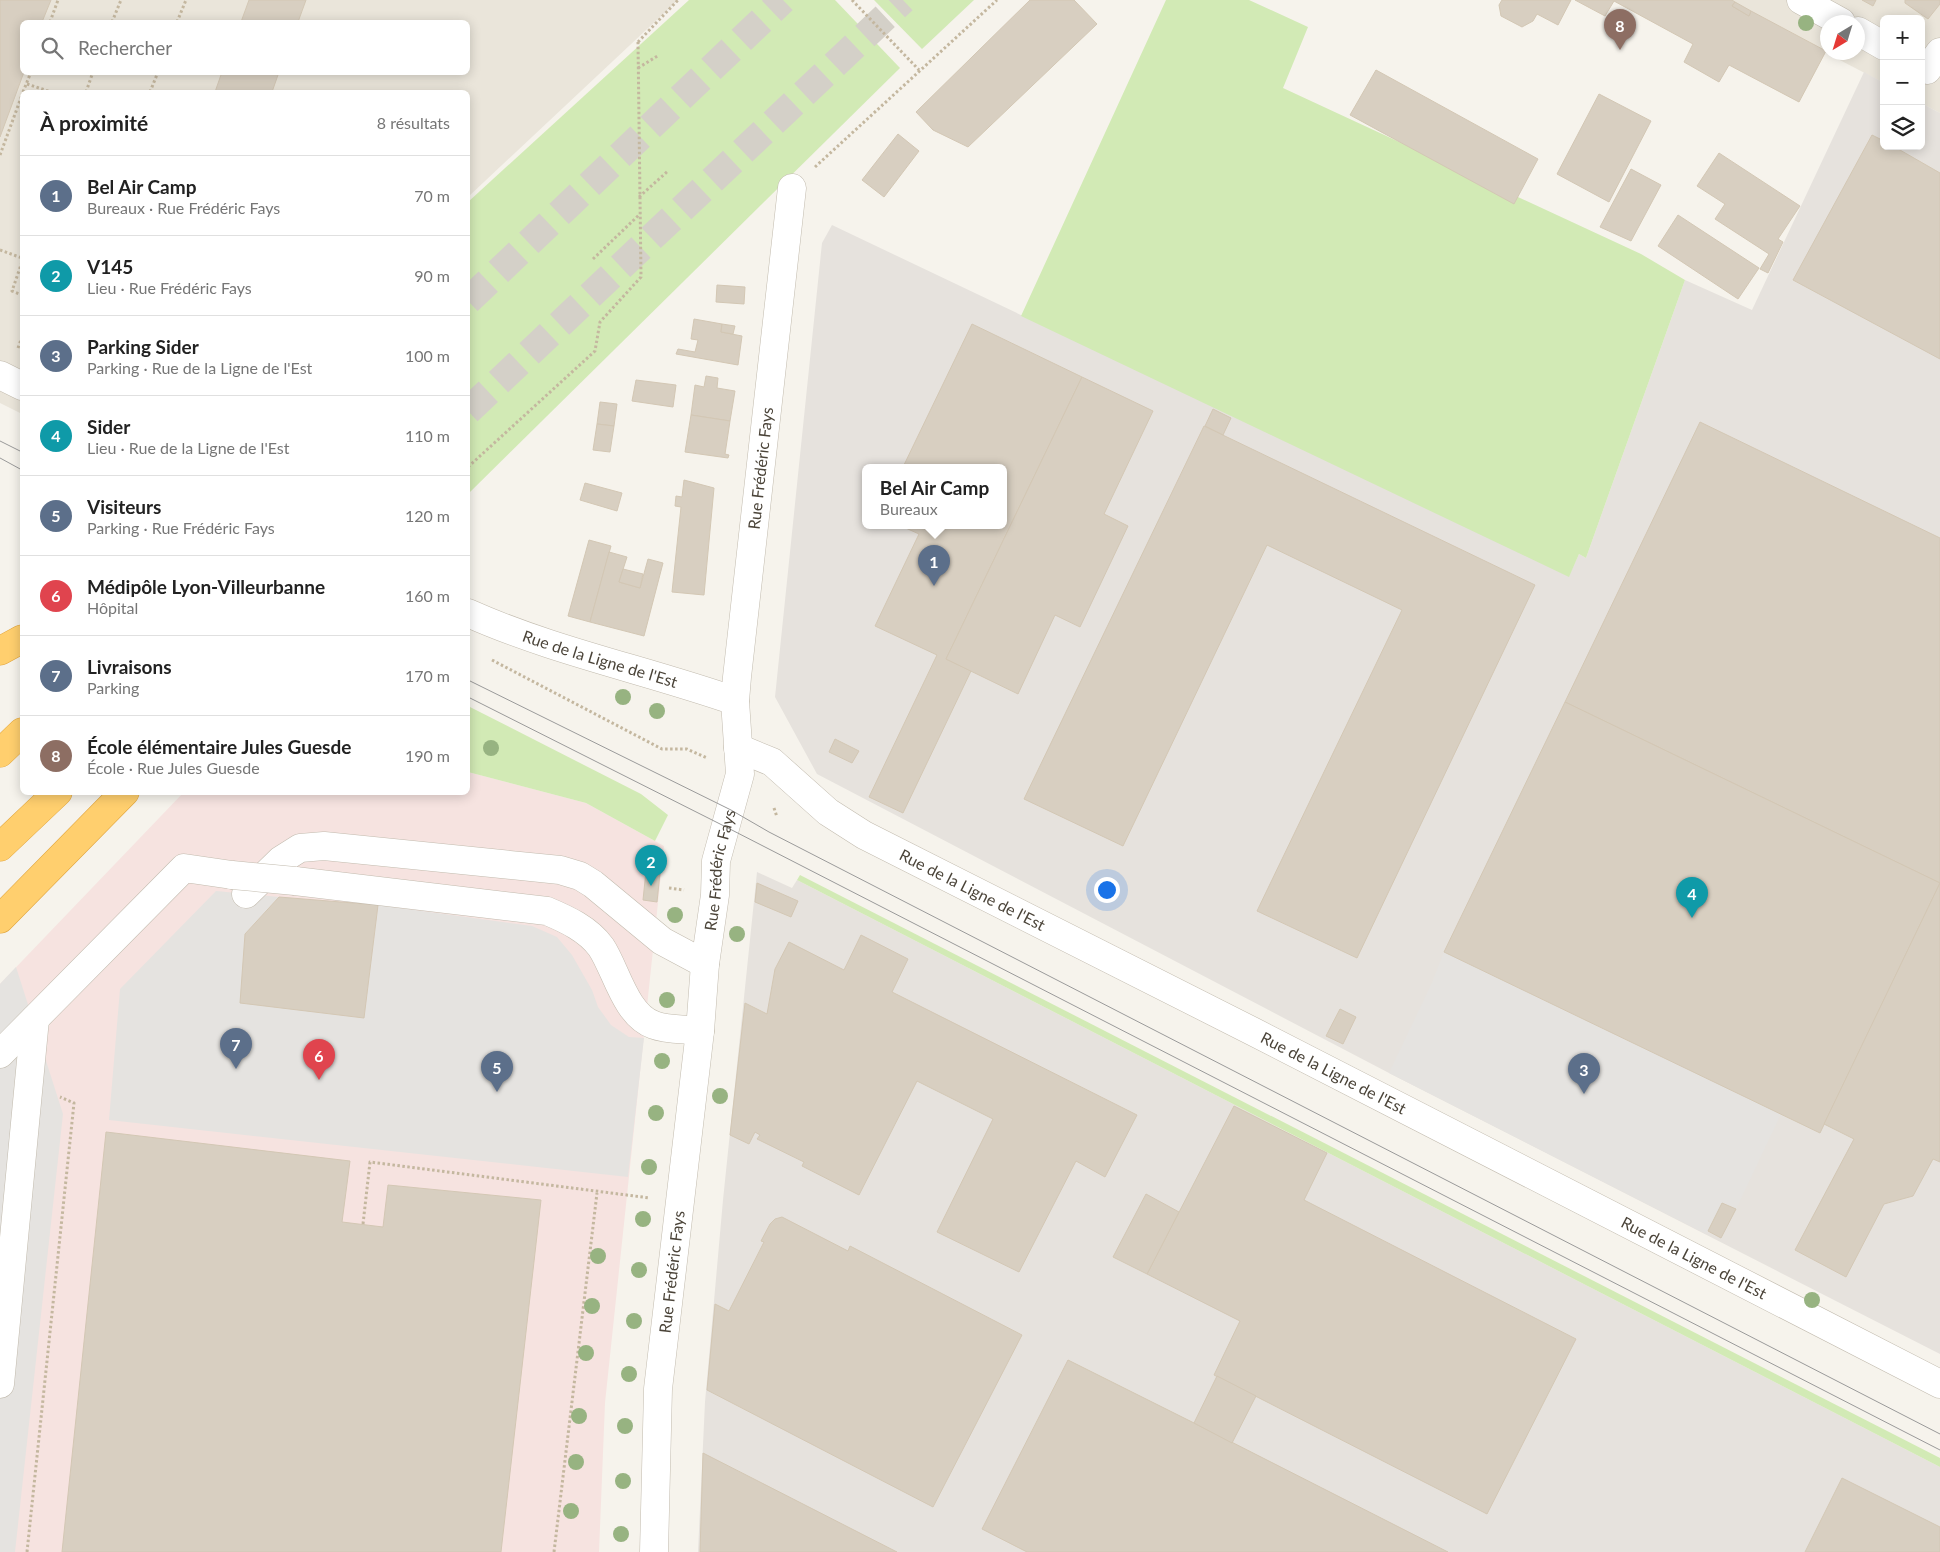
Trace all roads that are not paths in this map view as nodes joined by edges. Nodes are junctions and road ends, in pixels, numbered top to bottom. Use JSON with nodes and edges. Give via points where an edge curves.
{"nodes":[{"id":1,"x":1801,"y":0,"type":"edge"},
{"id":2,"x":1828,"y":15,"type":"edge"},
{"id":3,"x":1865,"y":36,"type":"edge"},
{"id":4,"x":1880,"y":44,"type":"edge"},
{"id":5,"x":792,"y":188,"type":"road end"},
{"id":6,"x":0,"y":375,"type":"edge"},
{"id":7,"x":20,"y":385,"type":"edge"},
{"id":8,"x":470,"y":614,"type":"edge"},
{"id":9,"x":20,"y":640,"type":"edge"},
{"id":10,"x":0,"y":651,"type":"edge"},
{"id":11,"x":735,"y":700,"type":"junction"},
{"id":12,"x":20,"y":734,"type":"edge"},
{"id":13,"x":738,"y":748,"type":"junction"},
{"id":14,"x":0,"y":753,"type":"edge"},
{"id":15,"x":55,"y":795,"type":"edge"},
{"id":16,"x":122,"y":795,"type":"edge"},
{"id":17,"x":0,"y":848,"type":"edge"},
{"id":18,"x":239,"y":884,"type":"junction"},
{"id":19,"x":0,"y":919,"type":"edge"},
{"id":20,"x":705,"y":964,"type":"junction"},
{"id":21,"x":35,"y":1019,"type":"junction"},
{"id":22,"x":700,"y":1031,"type":"junction"},
{"id":23,"x":0,"y":1054,"type":"edge"},
{"id":24,"x":0,"y":1384,"type":"edge"},
{"id":25,"x":1940,"y":1384,"type":"edge"},
{"id":26,"x":654,"y":1552,"type":"edge"}],
"edges":[{"from":1,"to":2,"type":"street"},
{"from":3,"to":4,"type":"street"},
{"from":5,"to":11,"type":"street","name":"Rue Frédéric Fays"},
{"from":6,"to":7,"type":"street"},
{"from":8,"to":11,"type":"street","name":"Rue de la Ligne de l'Est","via":[[512,632]]},
{"from":9,"to":10,"type":"highway"},
{"from":11,"to":13,"type":"street","name":"Rue Frédéric Fays"},
{"from":12,"to":14,"type":"highway"},
{"from":13,"to":20,"type":"street","name":"Rue Frédéric Fays","via":[[740,774],[716,861],[715,895]]},
{"from":13,"to":25,"type":"street","name":"Rue de la Ligne de l'Est","via":[[772,762],[828,812],[864,835]]},
{"from":15,"to":17,"type":"highway"},
{"from":16,"to":19,"type":"highway"},
{"from":18,"to":20,"type":"street","via":[[300,848],[324,846],[560,870],[580,876],[662,942]]},
{"from":18,"to":21,"type":"street","via":[[184,868]]},
{"from":18,"to":22,"type":"street","bridge":true,"via":[[295,881],[546,910],[573,922],[600,946],[630,1006],[653,1025]]},
{"from":20,"to":22,"type":"street","name":"Rue Frédéric Fays"},
{"from":21,"to":23,"type":"street"},
{"from":21,"to":24,"type":"street"},
{"from":22,"to":26,"type":"street","name":"Rue Frédéric Fays","via":[[658,1389]]}]}
